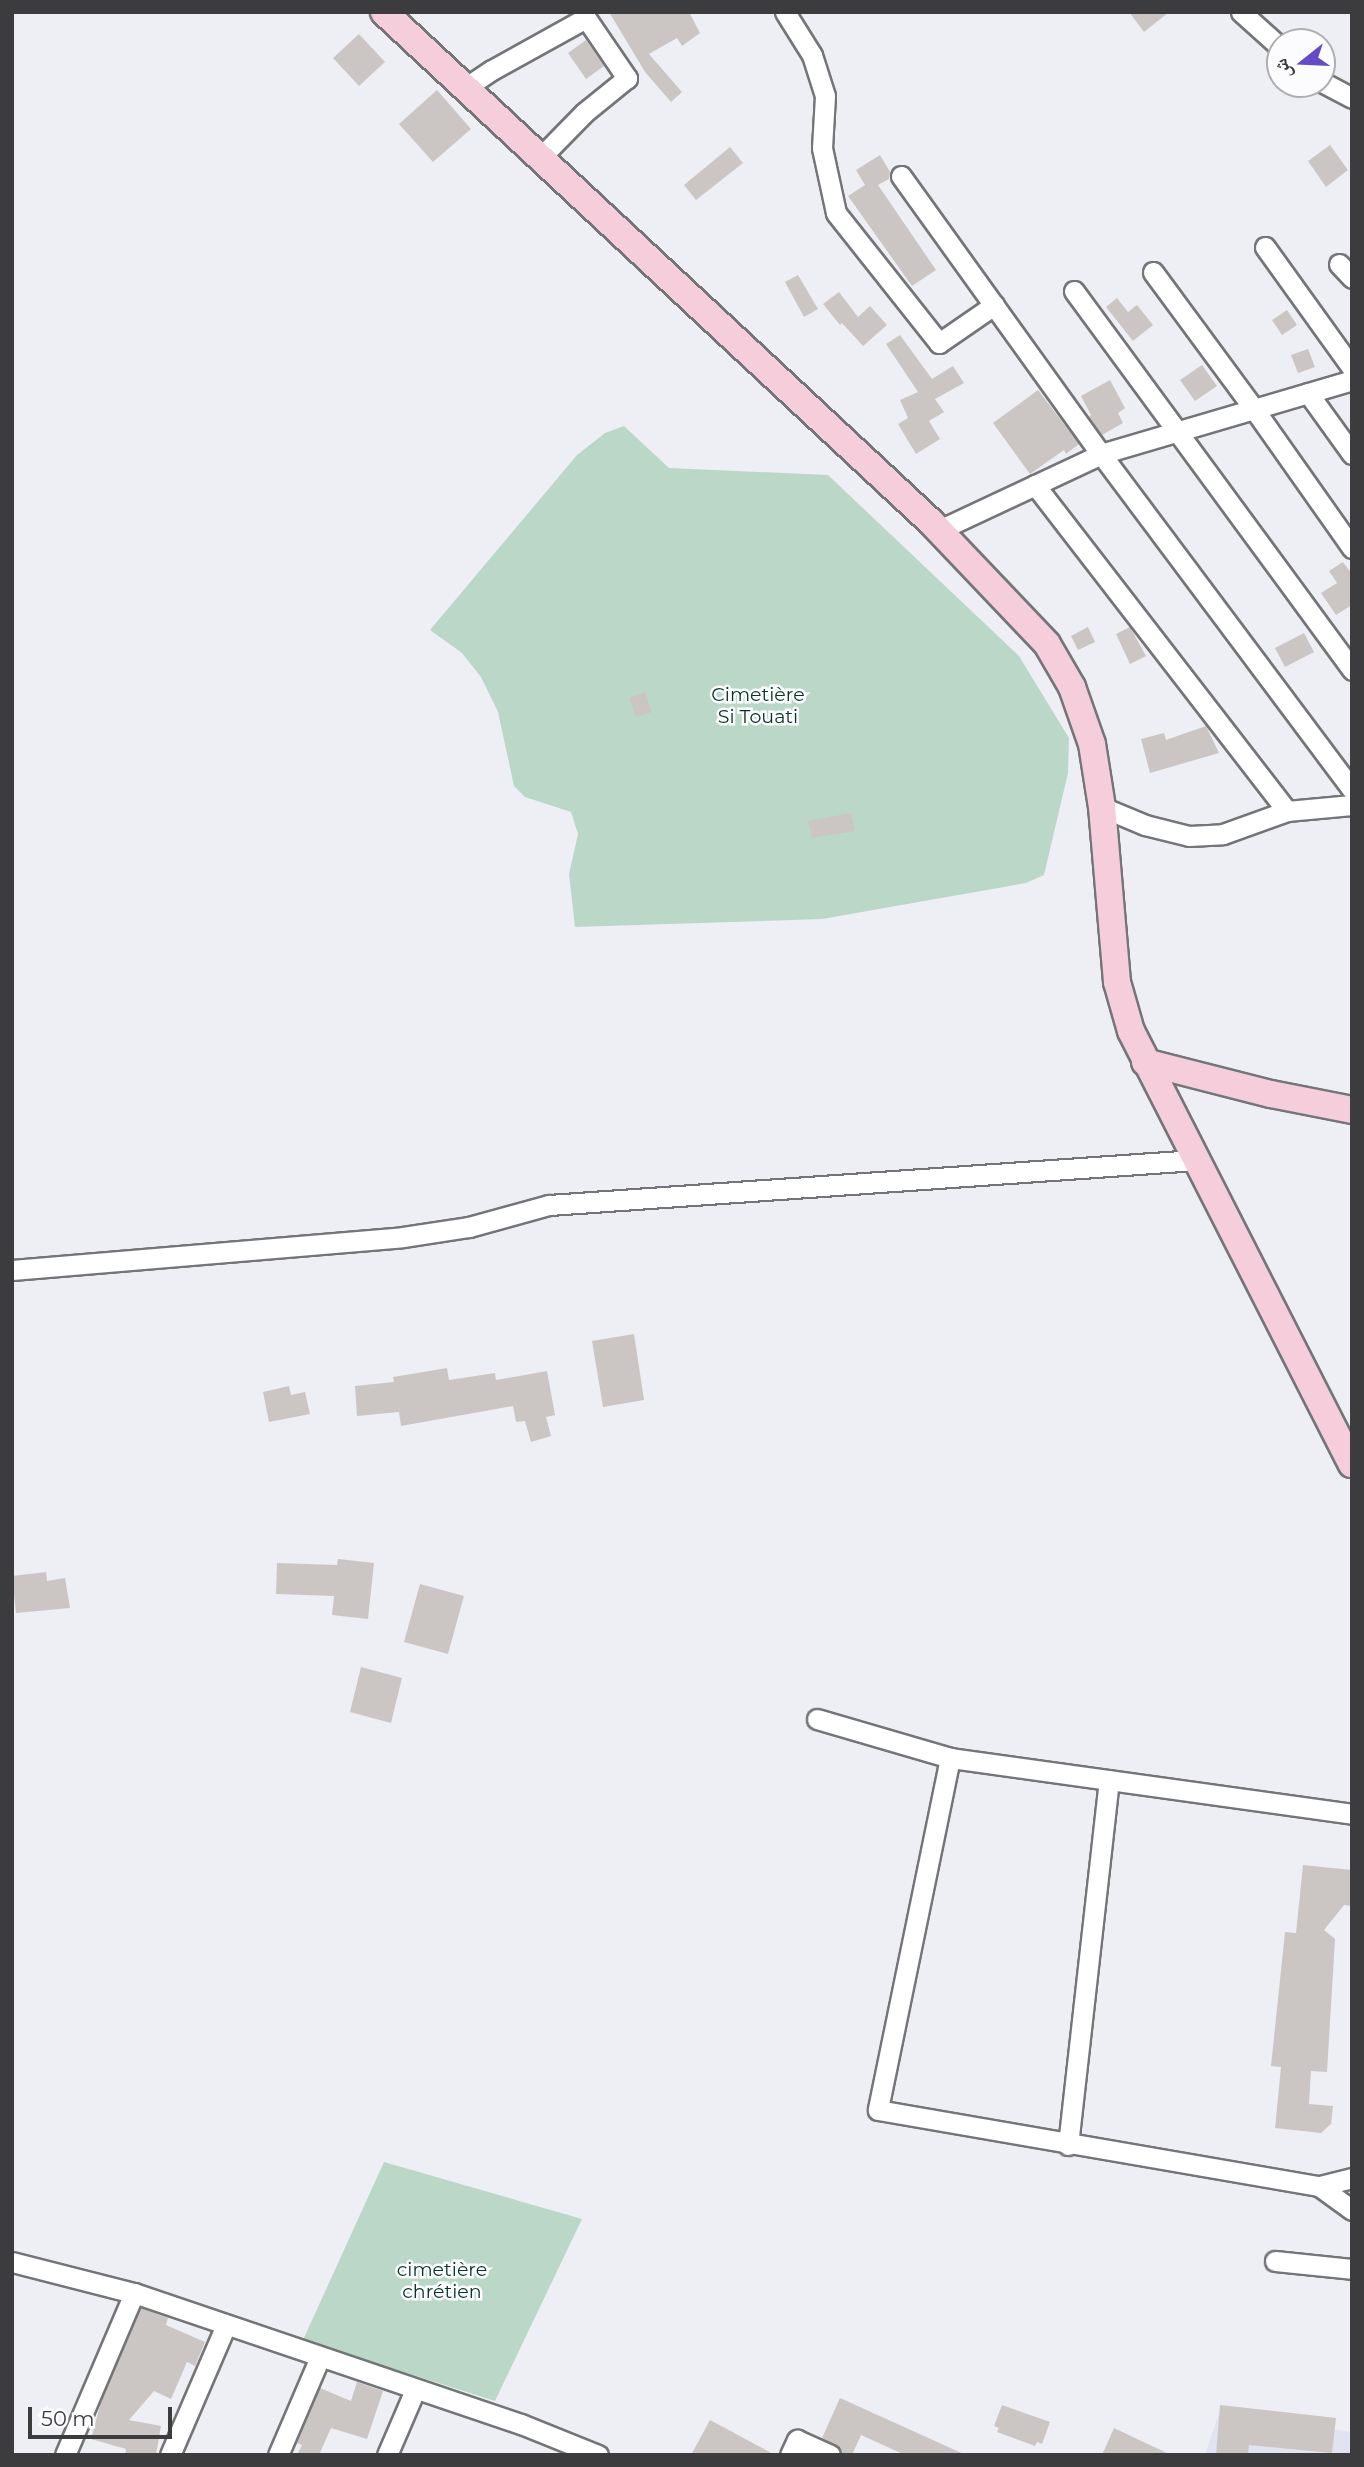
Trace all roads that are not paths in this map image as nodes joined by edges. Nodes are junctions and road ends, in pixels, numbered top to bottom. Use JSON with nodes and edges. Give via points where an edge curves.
{"nodes":[{"id":1,"x":384,"y":12,"type":"edge"},
{"id":2,"x":785,"y":12,"type":"edge"},
{"id":3,"x":1241,"y":12,"type":"edge"},
{"id":4,"x":1266,"y":34,"type":"edge"},
{"id":5,"x":465,"y":88,"type":"junction"},
{"id":6,"x":1336,"y":89,"type":"edge"},
{"id":7,"x":1352,"y":98,"type":"edge"},
{"id":8,"x":540,"y":158,"type":"junction"},
{"id":9,"x":901,"y":176,"type":"dead end"},
{"id":10,"x":1265,"y":247,"type":"dead end"},
{"id":11,"x":1153,"y":272,"type":"dead end"},
{"id":12,"x":1073,"y":291,"type":"dead end"},
{"id":13,"x":994,"y":305,"type":"junction"},
{"id":14,"x":1352,"y":368,"type":"edge"},
{"id":15,"x":1352,"y":380,"type":"edge"},
{"id":16,"x":1308,"y":393,"type":"junction"},
{"id":17,"x":1254,"y":409,"type":"junction"},
{"id":18,"x":1177,"y":432,"type":"junction"},
{"id":19,"x":1101,"y":454,"type":"junction"},
{"id":20,"x":1352,"y":454,"type":"edge"},
{"id":21,"x":1035,"y":485,"type":"junction"},
{"id":22,"x":939,"y":530,"type":"junction"},
{"id":23,"x":1352,"y":548,"type":"edge"},
{"id":24,"x":1352,"y":670,"type":"edge"},
{"id":25,"x":1352,"y":789,"type":"edge"},
{"id":26,"x":1352,"y":805,"type":"edge"},
{"id":27,"x":1102,"y":807,"type":"junction"},
{"id":28,"x":1287,"y":811,"type":"junction"},
{"id":29,"x":1145,"y":1062,"type":"junction"},
{"id":30,"x":1352,"y":1110,"type":"edge"},
{"id":31,"x":1195,"y":1160,"type":"junction"},
{"id":32,"x":12,"y":1270,"type":"edge"},
{"id":33,"x":1352,"y":1464,"type":"edge"},
{"id":34,"x":817,"y":1718,"type":"dead end"},
{"id":35,"x":950,"y":1758,"type":"junction"},
{"id":36,"x":1109,"y":1780,"type":"junction"},
{"id":37,"x":1352,"y":1814,"type":"edge"},
{"id":38,"x":1068,"y":2145,"type":"junction"},
{"id":39,"x":1352,"y":2178,"type":"edge"},
{"id":40,"x":1319,"y":2186,"type":"junction"},
{"id":41,"x":1352,"y":2210,"type":"edge"},
{"id":42,"x":1275,"y":2261,"type":"dead end"},
{"id":43,"x":12,"y":2262,"type":"edge"},
{"id":44,"x":1352,"y":2269,"type":"edge"},
{"id":45,"x":134,"y":2293,"type":"junction"},
{"id":46,"x":226,"y":2325,"type":"junction"},
{"id":47,"x":320,"y":2357,"type":"junction"},
{"id":48,"x":415,"y":2390,"type":"junction"},
{"id":49,"x":65,"y":2455,"type":"edge"},
{"id":50,"x":170,"y":2455,"type":"edge"},
{"id":51,"x":278,"y":2455,"type":"edge"},
{"id":52,"x":387,"y":2455,"type":"edge"},
{"id":53,"x":598,"y":2455,"type":"edge"},
{"id":54,"x":790,"y":2455,"type":"edge"},
{"id":55,"x":830,"y":2455,"type":"edge"}],
"edges":[{"from":1,"to":5,"type":"main road"},
{"from":2,"to":13,"type":"street","via":[[812,55],[825,96],[822,148],[836,213],[939,344]]},
{"from":3,"to":4,"type":"street"},
{"from":5,"to":8,"type":"main road"},
{"from":5,"to":8,"type":"street","via":[[586,18],[627,78]]},
{"from":6,"to":7,"type":"street"},
{"from":8,"to":22,"type":"main road"},
{"from":9,"to":13,"type":"street"},
{"from":10,"to":14,"type":"street"},
{"from":11,"to":17,"type":"street"},
{"from":12,"to":18,"type":"street"},
{"from":13,"to":19,"type":"street"},
{"from":15,"to":16,"type":"street"},
{"from":16,"to":17,"type":"street"},
{"from":16,"to":20,"type":"street"},
{"from":17,"to":18,"type":"street"},
{"from":17,"to":23,"type":"street"},
{"from":18,"to":19,"type":"street"},
{"from":18,"to":24,"type":"street"},
{"from":19,"to":21,"type":"street"},
{"from":19,"to":25,"type":"street"},
{"from":21,"to":22,"type":"street"},
{"from":21,"to":28,"type":"street"},
{"from":22,"to":27,"type":"main road","via":[[1053,655],[1072,687],[1092,744]]},
{"from":26,"to":28,"type":"street"},
{"from":27,"to":28,"type":"street","via":[[1144,825],[1189,836],[1223,834]]},
{"from":27,"to":29,"type":"main road","via":[[1117,982],[1130,1031]]},
{"from":29,"to":30,"type":"main road"},
{"from":29,"to":31,"type":"main road"},
{"from":31,"to":32,"type":"street","via":[[549,1205],[469,1227],[403,1237]]},
{"from":31,"to":33,"type":"main road"},
{"from":34,"to":35,"type":"street"},
{"from":35,"to":36,"type":"street"},
{"from":35,"to":38,"type":"street","via":[[878,2110]]},
{"from":36,"to":37,"type":"street"},
{"from":36,"to":38,"type":"street"},
{"from":38,"to":40,"type":"street"},
{"from":39,"to":40,"type":"street"},
{"from":40,"to":41,"type":"street"},
{"from":42,"to":44,"type":"street"},
{"from":43,"to":45,"type":"street"},
{"from":45,"to":46,"type":"street"},
{"from":45,"to":49,"type":"street"},
{"from":46,"to":47,"type":"street"},
{"from":46,"to":50,"type":"street"},
{"from":47,"to":48,"type":"street"},
{"from":47,"to":51,"type":"street"},
{"from":48,"to":52,"type":"street"},
{"from":48,"to":53,"type":"street","via":[[522,2424]]},
{"from":54,"to":55,"type":"street","via":[[797,2440]]}]}
